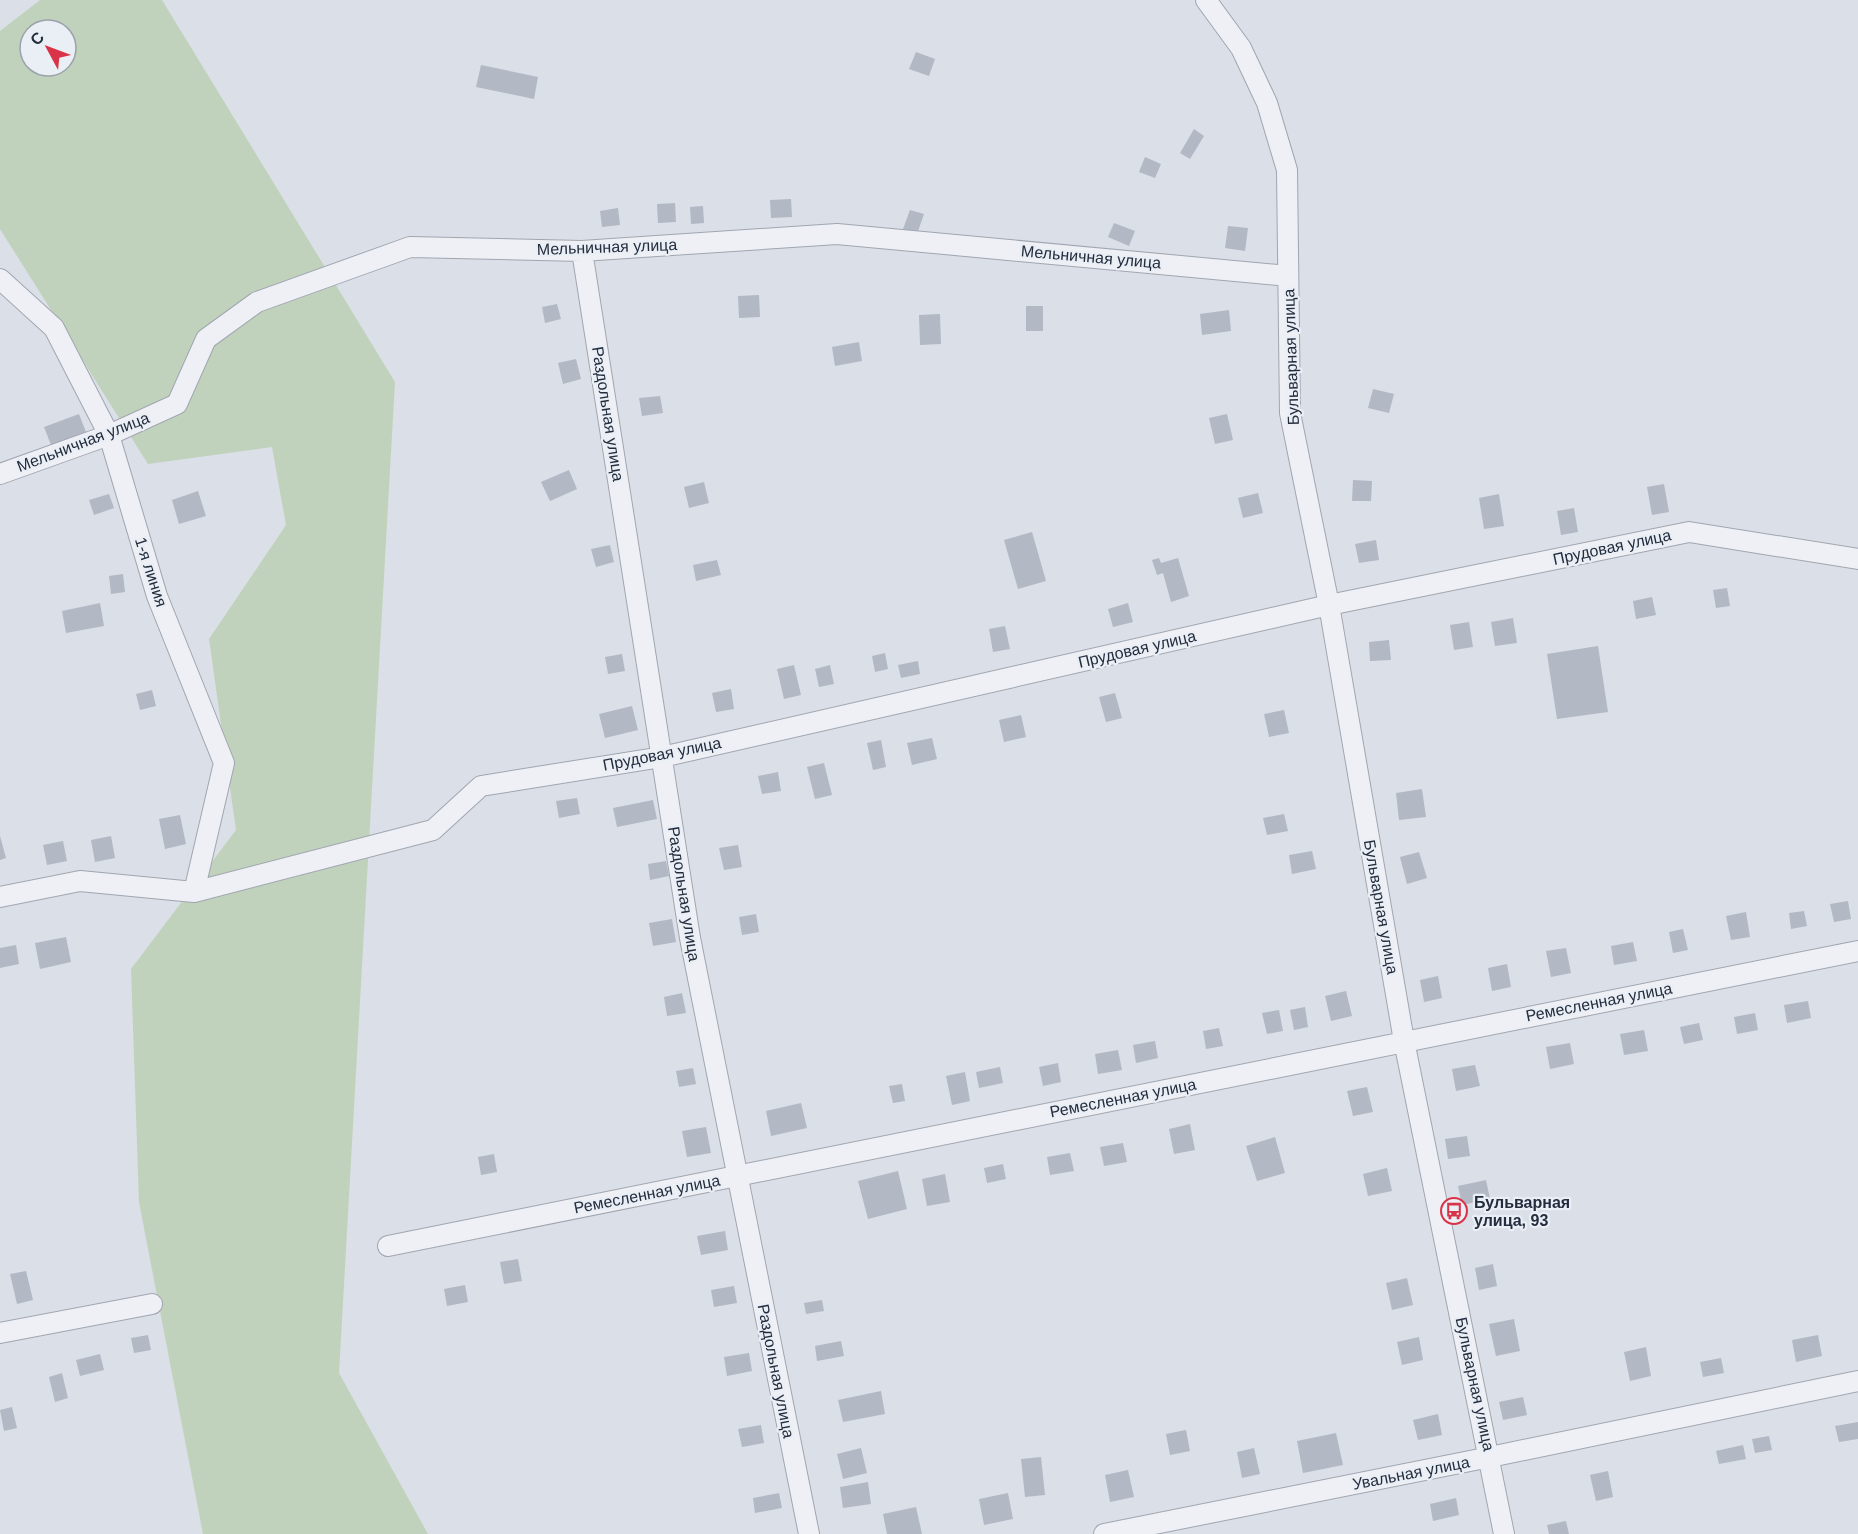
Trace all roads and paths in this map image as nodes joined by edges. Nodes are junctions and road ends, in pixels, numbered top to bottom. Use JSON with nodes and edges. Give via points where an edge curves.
{"nodes":[{"id":1,"x":1206,"y":0,"type":"edge"},
{"id":2,"x":582,"y":251,"type":"junction"},
{"id":3,"x":1288,"y":276,"type":"junction"},
{"id":4,"x":0,"y":279,"type":"edge"},
{"id":5,"x":109,"y":435,"type":"junction"},
{"id":6,"x":0,"y":474,"type":"edge"},
{"id":7,"x":1858,"y":559,"type":"edge"},
{"id":8,"x":1329,"y":605,"type":"junction"},
{"id":9,"x":662,"y":756,"type":"junction"},
{"id":10,"x":194,"y":892,"type":"junction"},
{"id":11,"x":0,"y":897,"type":"edge"},
{"id":12,"x":1858,"y":951,"type":"edge"},
{"id":13,"x":1404,"y":1041,"type":"junction"},
{"id":14,"x":737,"y":1176,"type":"junction"},
{"id":15,"x":388,"y":1246,"type":"dead end"},
{"id":16,"x":152,"y":1304,"type":"dead end"},
{"id":17,"x":0,"y":1333,"type":"edge"},
{"id":18,"x":1858,"y":1381,"type":"edge"},
{"id":19,"x":1490,"y":1457,"type":"junction"},
{"id":20,"x":809,"y":1534,"type":"edge"},
{"id":21,"x":1104,"y":1534,"type":"edge"},
{"id":22,"x":1504,"y":1534,"type":"edge"}],
"edges":[{"from":1,"to":3,"type":"street","name":"Бульварная улица","via":[[1241,48],[1267,103],[1287,170]]},
{"from":2,"to":3,"type":"street","name":"Мельничная улица","via":[[837,234]]},
{"from":2,"to":5,"type":"street","name":"Мельничная улица","via":[[410,247],[257,302],[206,339],[177,404]]},
{"from":2,"to":9,"type":"street","name":"Раздольная улица"},
{"from":3,"to":8,"type":"street","name":"Бульварная улица","via":[[1290,413]]},
{"from":4,"to":5,"type":"street","name":"1-я линия","via":[[54,328]]},
{"from":5,"to":6,"type":"street","name":"Мельничная улица"},
{"from":5,"to":10,"type":"street","name":"1-я линия","via":[[157,596],[224,763]]},
{"from":7,"to":8,"type":"street","name":"Прудовая улица","via":[[1689,532]]},
{"from":8,"to":9,"type":"street","name":"Прудовая улица"},
{"from":8,"to":13,"type":"street","name":"Бульварная улица"},
{"from":9,"to":10,"type":"street","name":"Прудовая улица","via":[[481,786],[433,830]]},
{"from":9,"to":14,"type":"street","name":"Раздольная улица","via":[[690,938]]},
{"from":10,"to":11,"type":"street","via":[[80,881]]},
{"from":12,"to":13,"type":"street","name":"Ремесленная улица"},
{"from":13,"to":14,"type":"street","name":"Ремесленная улица"},
{"from":13,"to":19,"type":"street","name":"Бульварная улица"},
{"from":14,"to":15,"type":"street","name":"Ремесленная улица"},
{"from":14,"to":20,"type":"street","name":"Раздольная улица"},
{"from":16,"to":17,"type":"street"},
{"from":18,"to":19,"type":"street","name":"Увальная улица"},
{"from":19,"to":21,"type":"street","name":"Увальная улица"},
{"from":19,"to":22,"type":"street","name":"Бульварная улица"}]}
